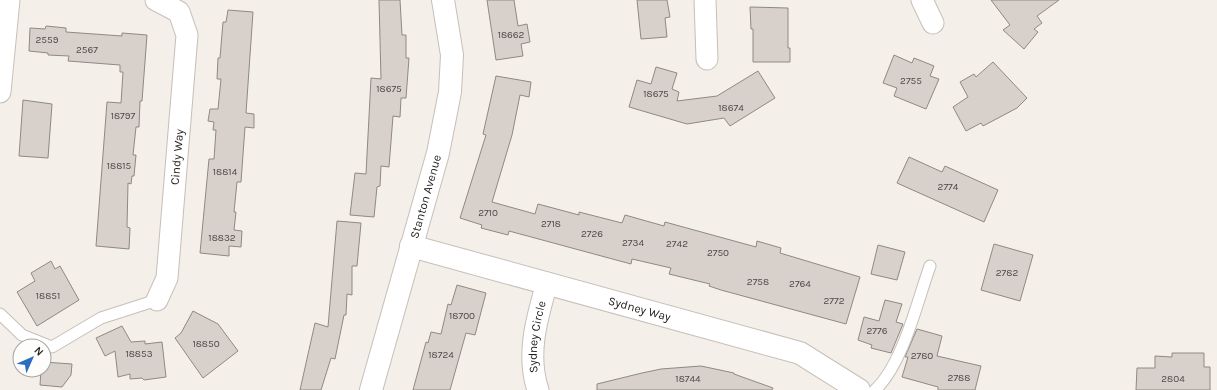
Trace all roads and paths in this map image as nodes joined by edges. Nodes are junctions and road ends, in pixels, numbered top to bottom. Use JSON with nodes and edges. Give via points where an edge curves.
{"nodes":[{"id":1,"x":9,"y":0,"type":"edge"},
{"id":2,"x":156,"y":0,"type":"edge"},
{"id":3,"x":443,"y":0,"type":"edge"},
{"id":4,"x":705,"y":0,"type":"edge"},
{"id":5,"x":922,"y":0,"type":"edge"},
{"id":6,"x":933,"y":22,"type":"dead end"},
{"id":7,"x":707,"y":59,"type":"dead end"},
{"id":8,"x":0,"y":92,"type":"edge"},
{"id":9,"x":412,"y":246,"type":"junction"},
{"id":10,"x":930,"y":266,"type":"dead end"},
{"id":11,"x":547,"y":283,"type":"junction"},
{"id":12,"x":157,"y":300,"type":"joint"},
{"id":13,"x":0,"y":314,"type":"edge"},
{"id":14,"x":370,"y":390,"type":"edge"},
{"id":15,"x":538,"y":390,"type":"edge"},
{"id":16,"x":859,"y":390,"type":"edge"},
{"id":17,"x":876,"y":390,"type":"edge"}],
"edges":[{"from":1,"to":8,"type":"street"},
{"from":2,"to":12,"type":"street","name":"Cindy Way","via":[[179,12],[187,35],[168,278]]},
{"from":3,"to":9,"type":"street","name":"Stanton Avenue","via":[[452,55],[452,79],[438,153]]},
{"from":4,"to":7,"type":"street"},
{"from":5,"to":6,"type":"street"},
{"from":9,"to":11,"type":"street","name":"Sydney Way"},
{"from":9,"to":14,"type":"street","name":"Stanton Avenue"},
{"from":10,"to":17,"type":"lane","via":[[896,362]]},
{"from":11,"to":15,"type":"street","name":"Sydney Circle","via":[[533,344],[532,365]]},
{"from":11,"to":16,"type":"street","name":"Sydney Way","via":[[800,352]]},
{"from":12,"to":13,"type":"lane","via":[[101,318],[52,347],[22,335]]}]}
